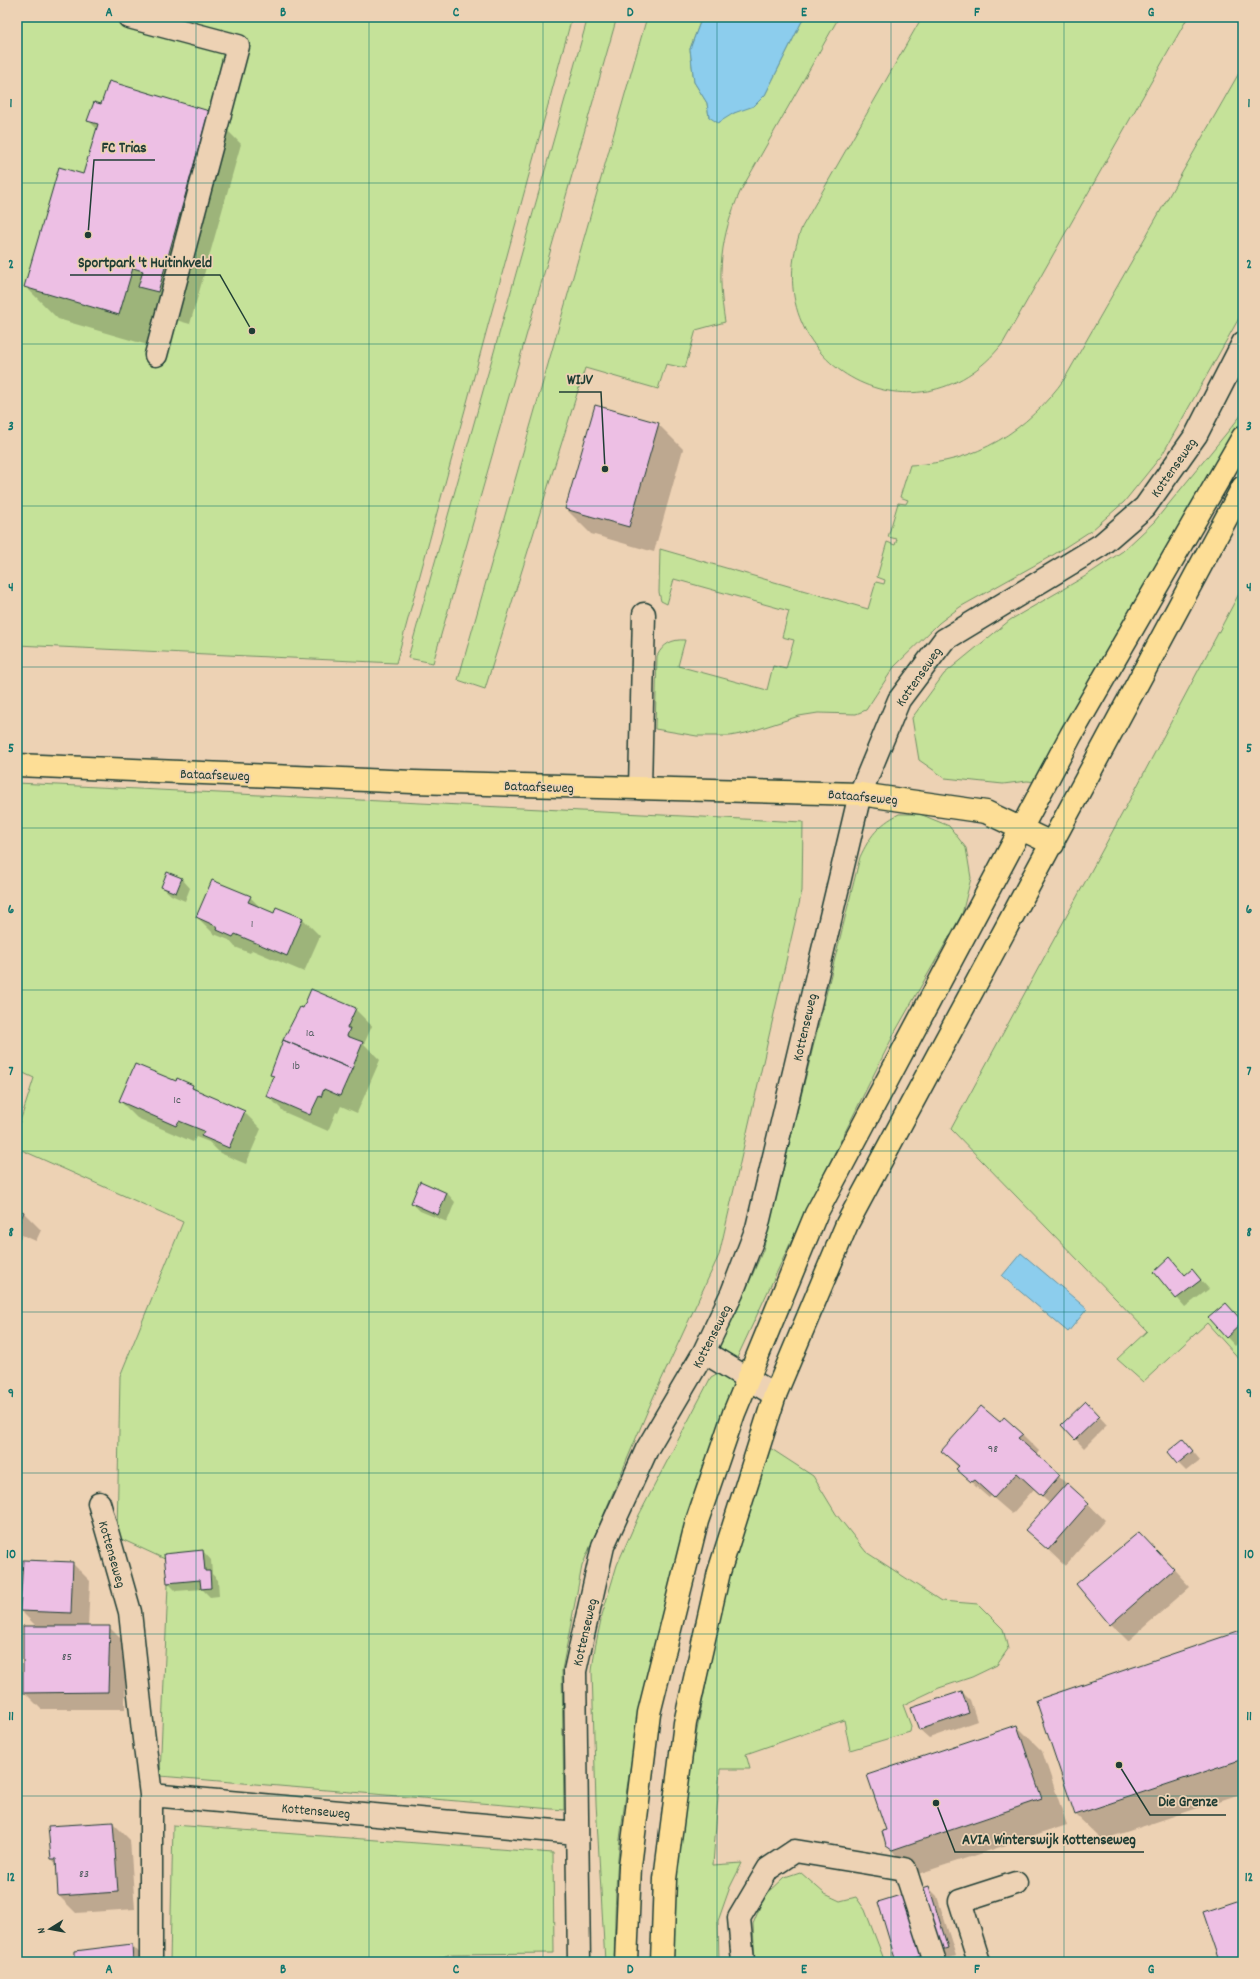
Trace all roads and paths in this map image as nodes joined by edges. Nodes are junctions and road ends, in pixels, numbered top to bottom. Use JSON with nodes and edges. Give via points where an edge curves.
{"nodes":[{"id":1,"x":129,"y":17,"type":"edge"},
{"id":2,"x":1243,"y":343,"type":"edge"},
{"id":3,"x":156,"y":355,"type":"dead end"},
{"id":4,"x":1243,"y":437,"type":"edge"},
{"id":5,"x":1243,"y":487,"type":"edge"},
{"id":6,"x":644,"y":614,"type":"dead end"},
{"id":7,"x":17,"y":765,"type":"edge"},
{"id":8,"x":640,"y":788,"type":"junction"},
{"id":9,"x":860,"y":794,"type":"junction"},
{"id":10,"x":1021,"y":828,"type":"junction"},
{"id":11,"x":1053,"y":844,"type":"junction"},
{"id":12,"x":704,"y":1352,"type":"junction"},
{"id":13,"x":748,"y":1379,"type":"junction"},
{"id":14,"x":775,"y":1395,"type":"junction"},
{"id":15,"x":99,"y":1503,"type":"dead end"},
{"id":16,"x":152,"y":1795,"type":"junction"},
{"id":17,"x":577,"y":1833,"type":"junction"},
{"id":18,"x":1016,"y":1883,"type":"dead end"},
{"id":19,"x":152,"y":1962,"type":"edge"},
{"id":20,"x":579,"y":1962,"type":"edge"},
{"id":21,"x":626,"y":1962,"type":"edge"},
{"id":22,"x":662,"y":1962,"type":"edge"},
{"id":23,"x":743,"y":1962,"type":"edge"},
{"id":24,"x":935,"y":1962,"type":"edge"},
{"id":25,"x":979,"y":1962,"type":"edge"}],
"edges":[{"from":1,"to":3,"type":"street","via":[[238,46]]},
{"from":2,"to":9,"type":"street","name":"Kottenseweg","via":[[1196,435],[1145,507],[1101,545],[944,640],[899,700]]},
{"from":4,"to":10,"type":"main road","via":[[1071,735]]},
{"from":5,"to":11,"type":"main road"},
{"from":6,"to":8,"type":"street"},
{"from":7,"to":8,"type":"main road","name":"Bataafseweg","via":[[414,782]]},
{"from":8,"to":9,"type":"main road","name":"Bataafseweg"},
{"from":9,"to":10,"type":"main road","name":"Bataafseweg","via":[[986,812]]},
{"from":9,"to":12,"type":"street","name":"Kottenseweg","via":[[757,1228],[732,1294]]},
{"from":10,"to":11,"type":"main road","name":"Bataafseweg"},
{"from":10,"to":13,"type":"main road","via":[[816,1214]]},
{"from":11,"to":14,"type":"main road","via":[[847,1224]]},
{"from":12,"to":13,"type":"street"},
{"from":12,"to":17,"type":"street","name":"Kottenseweg","via":[[648,1449],[603,1546],[575,1671]]},
{"from":13,"to":14,"type":"street"},
{"from":13,"to":21,"type":"main road","via":[[697,1521],[649,1713],[630,1866]]},
{"from":14,"to":22,"type":"main road","via":[[718,1572],[685,1722],[665,1879]]},
{"from":15,"to":16,"type":"street","name":"Kottenseweg","via":[[130,1612],[142,1731]]},
{"from":16,"to":17,"type":"street","name":"Kottenseweg"},
{"from":16,"to":19,"type":"street","name":"Kottenseweg"},
{"from":17,"to":20,"type":"street","name":"Kottenseweg"},
{"from":18,"to":25,"type":"street","via":[[960,1901]]},
{"from":23,"to":24,"type":"street","via":[[739,1918],[768,1868],[795,1850],[905,1869]]}]}
